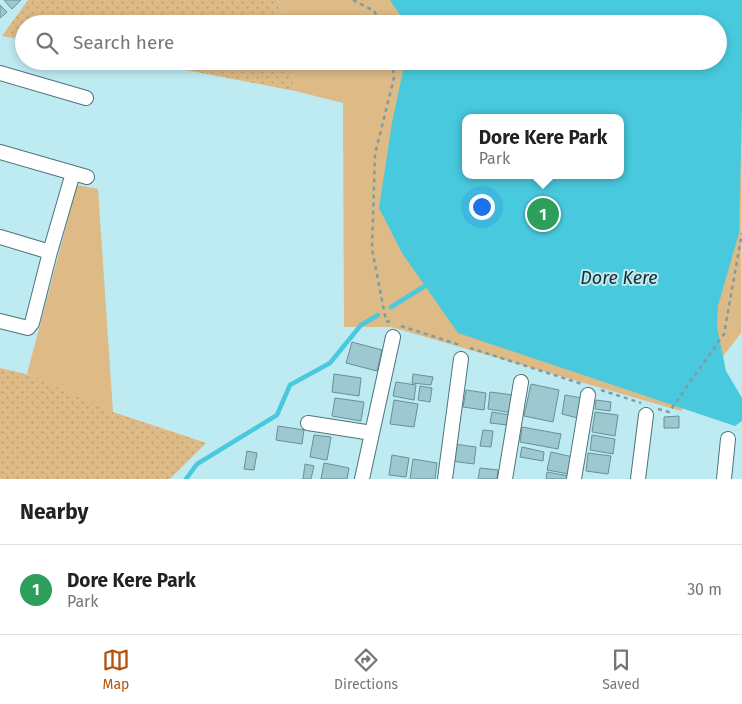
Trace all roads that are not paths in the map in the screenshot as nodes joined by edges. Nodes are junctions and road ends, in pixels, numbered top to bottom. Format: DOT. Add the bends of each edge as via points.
graph roads {
  1 [pos="0,72"];
  2 [pos="86,98"];
  3 [pos="0,152"];
  4 [pos="73,173"];
  5 [pos="87,177"];
  6 [pos="0,237"];
  7 [pos="50,252"];
  8 [pos="0,321"];
  9 [pos="394,337"];
  10 [pos="461,359"];
  11 [pos="521,382"];
  12 [pos="589,389"];
  13 [pos="646,408"];
  14 [pos="308,423"];
  15 [pos="372,433"];
  16 [pos="728,439"];
  17 [pos="362,479"];
  18 [pos="445,479"];
  19 [pos="505,479"];
  20 [pos="574,479"];
  21 [pos="638,479"];
  22 [pos="724,479"];
  1 -- 2 [label="street"];
  3 -- 4 [label="street"];
  4 -- 5 [label="street"];
  4 -- 7 [label="street"];
  6 -- 7 [label="street"];
  7 -- 8 [label="street" via="32,323 28,328"];
  9 -- 15 [label="street"];
  10 -- 18 [label="street"];
  11 -- 19 [label="street"];
  12 -- 20 [label="street"];
  13 -- 21 [label="street"];
  14 -- 15 [label="street"];
  15 -- 17 [label="street"];
  16 -- 22 [label="street"];
}
